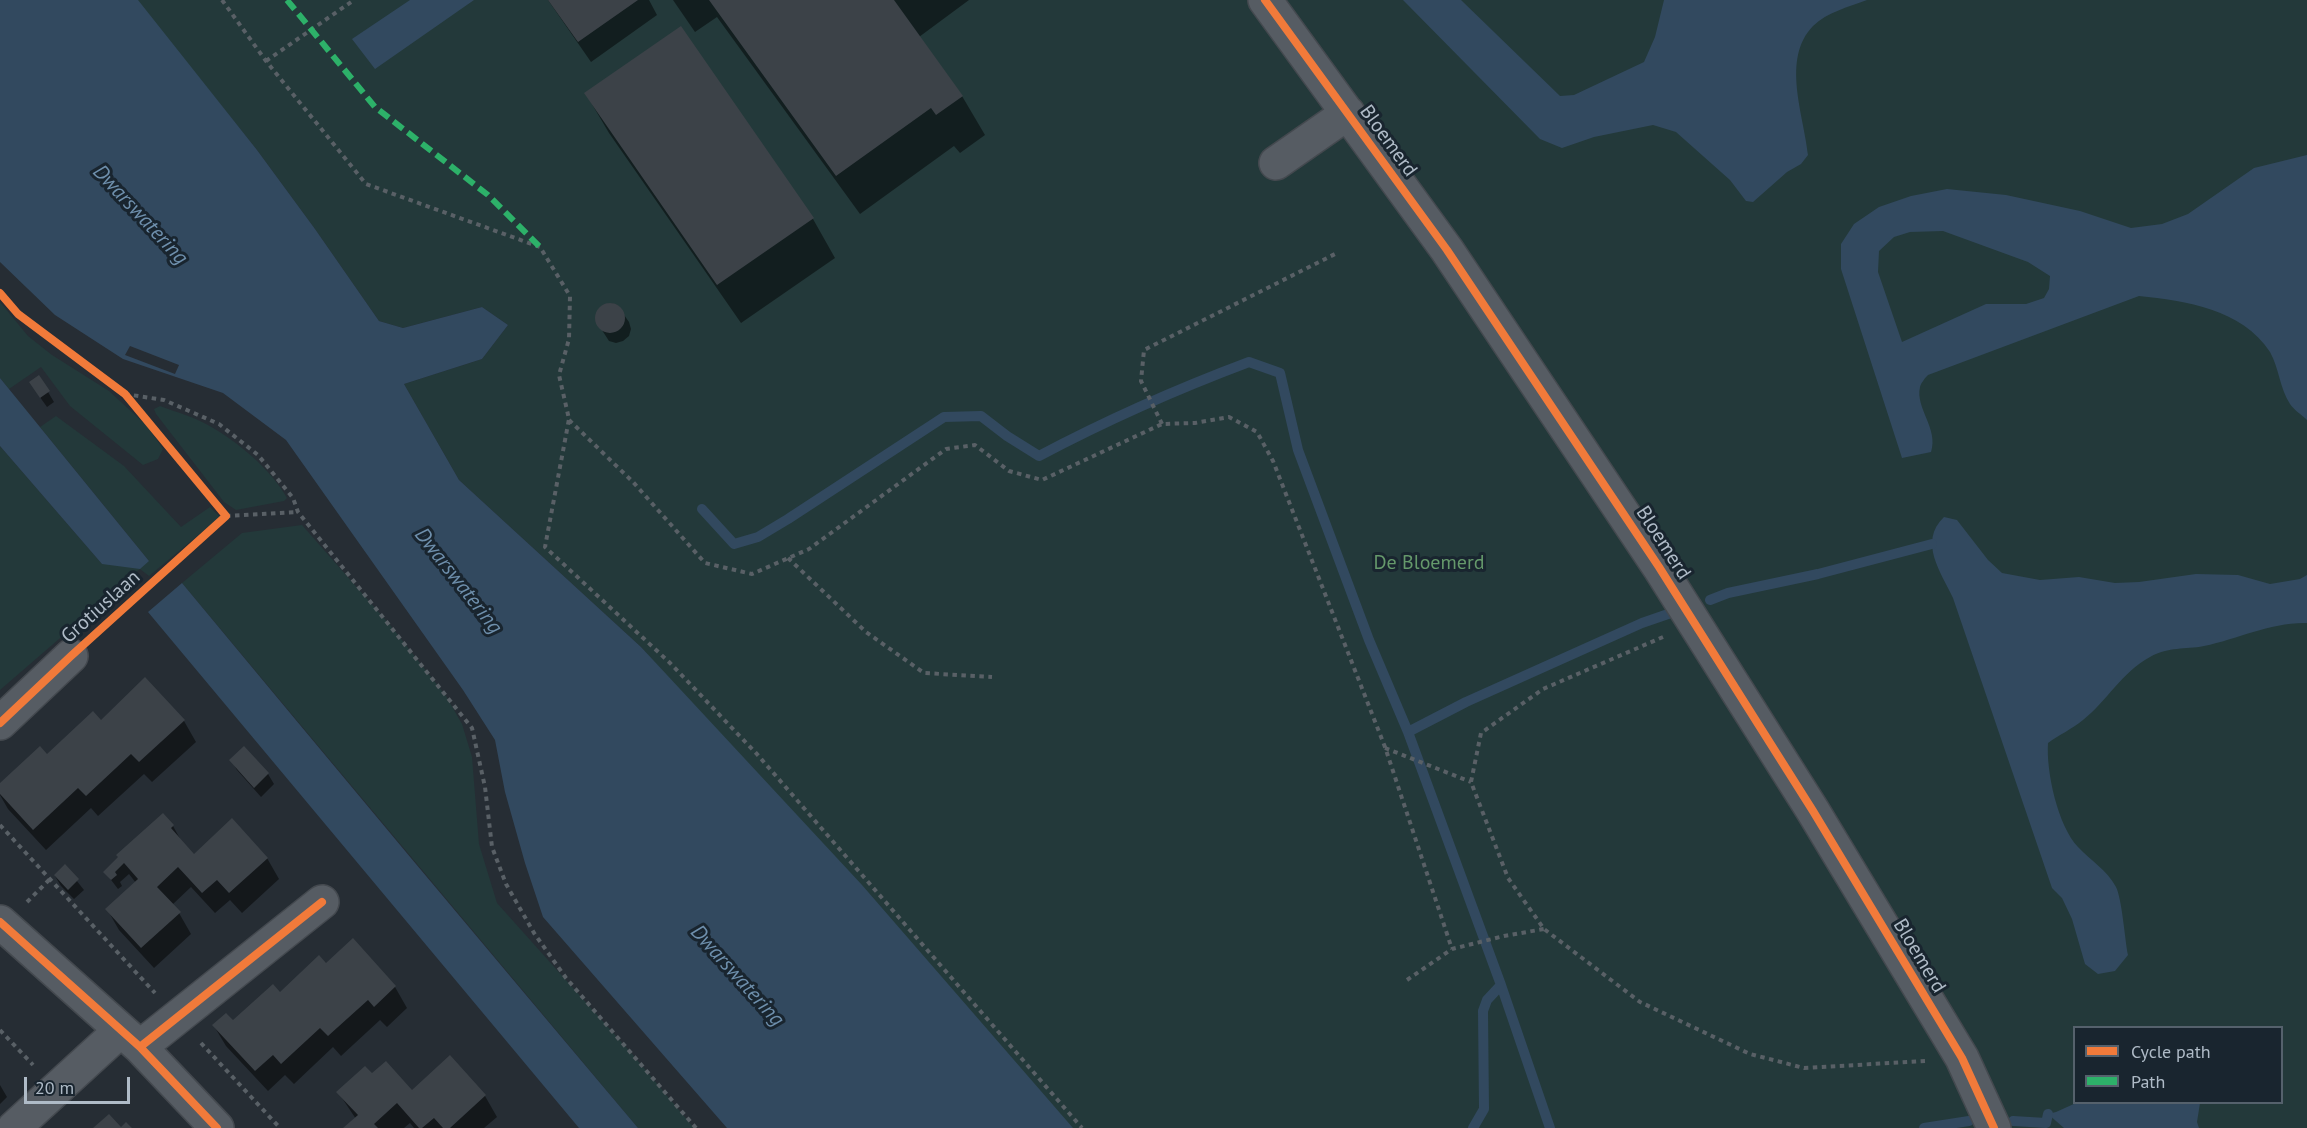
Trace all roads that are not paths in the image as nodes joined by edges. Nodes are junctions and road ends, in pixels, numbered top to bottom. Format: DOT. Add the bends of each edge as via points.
graph roads {
  1 [pos="1265,0"];
  2 [pos="1348,113"];
  3 [pos="1276,163"];
  4 [pos="71,656"];
  5 [pos="0,723"];
  6 [pos="322,902"];
  7 [pos="0,922"];
  8 [pos="130,1038"];
  9 [pos="14,1128"];
  10 [pos="217,1128"];
  11 [pos="1994,1128"];
  1 -- 2 [label="street, Bloemerd"];
  2 -- 3 [label="street, Bloemerd"];
  2 -- 11 [label="street, Bloemerd" via="1454,260 1659,567 1962,1058"];
  4 -- 5 [label="street, Grotiuslaan"];
  6 -- 8 [label="street" via="177,1017"];
  7 -- 8 [label="street"];
  8 -- 9 [label="street" via="56,1089"];
  8 -- 10 [label="street"];
}
